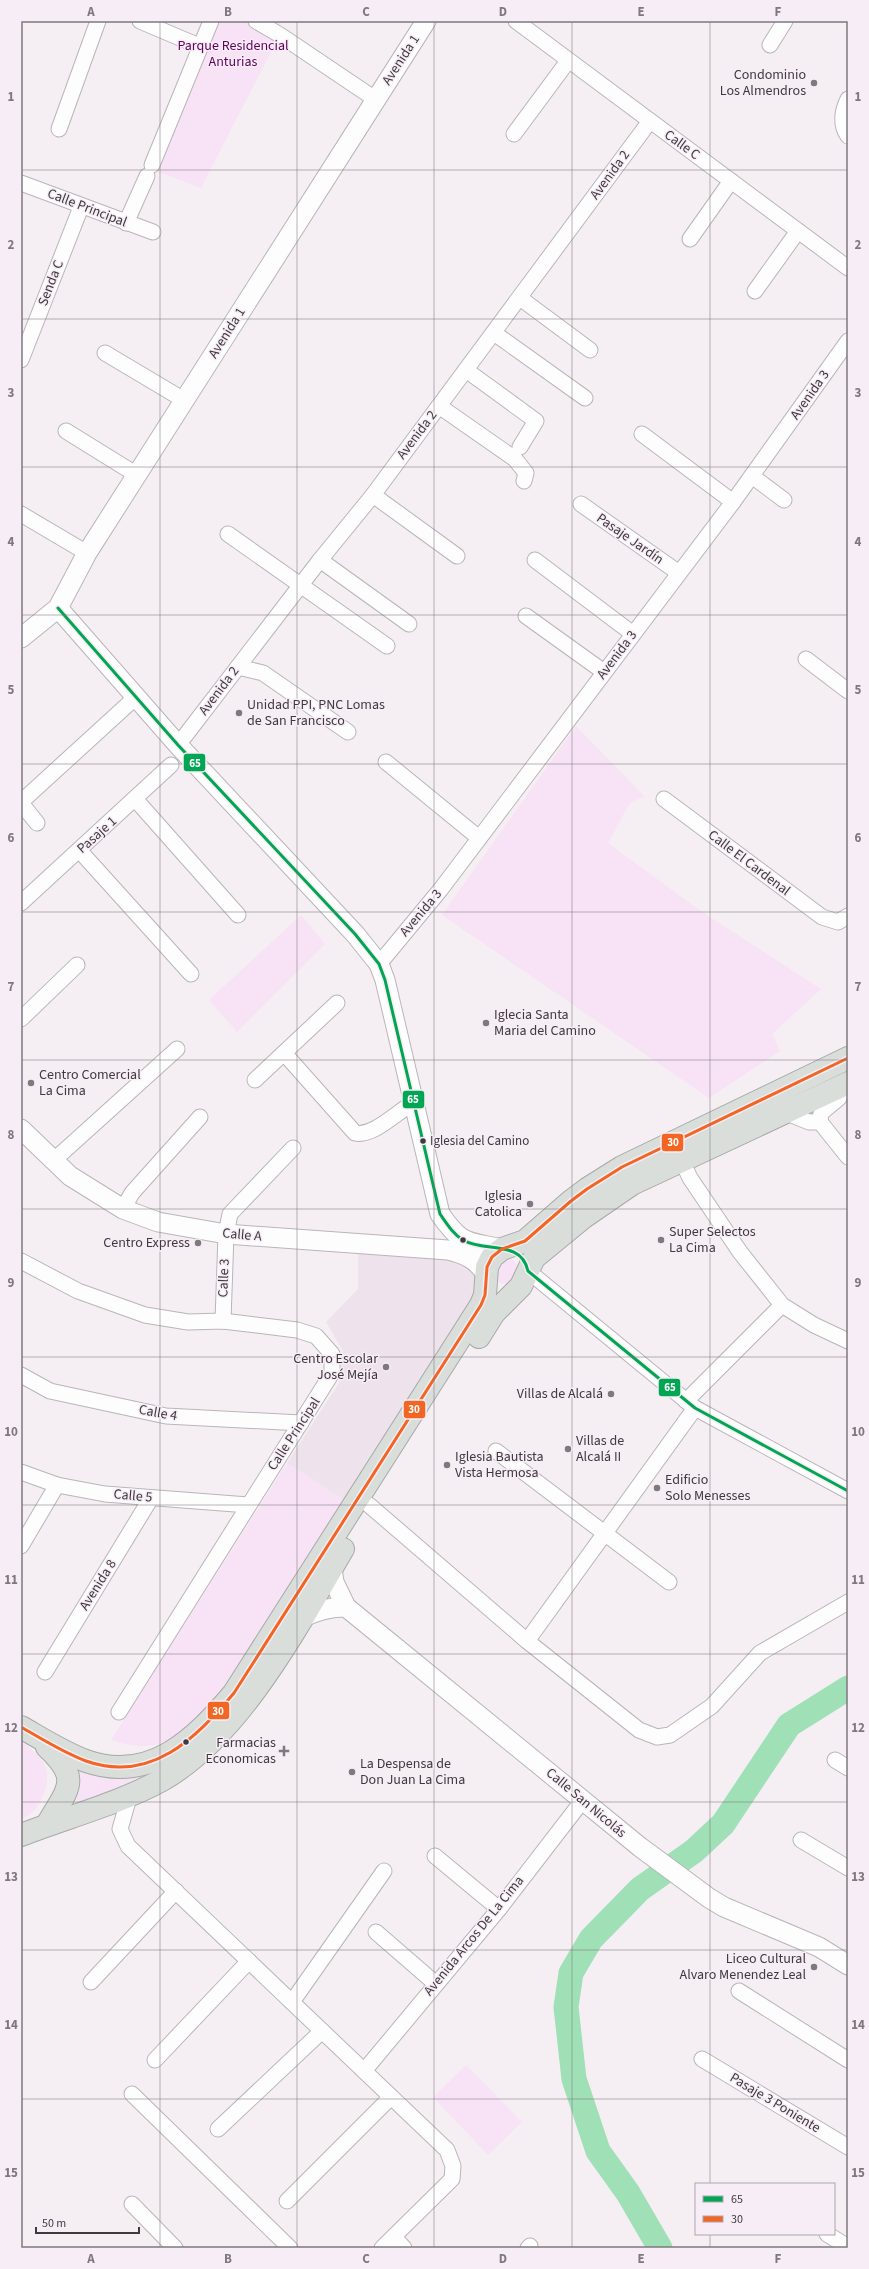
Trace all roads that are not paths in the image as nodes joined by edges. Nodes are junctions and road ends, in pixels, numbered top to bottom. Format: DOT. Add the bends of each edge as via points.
graph roads {
  1 [pos="98,21"];
  2 [pos="140,21"];
  3 [pos="211,21"];
  4 [pos="256,21"];
  5 [pos="426,21"];
  6 [pos="516,21"];
  7 [pos="785,21"];
  8 [pos="770,44"];
  9 [pos="199,46"];
  10 [pos="568,61"];
  11 [pos="375,99"];
  12 [pos="848,100"];
  13 [pos="650,121"];
  14 [pos="59,129"];
  15 [pos="514,134"];
  16 [pos="848,136"];
  17 [pos="731,181"];
  18 [pos="21,183"];
  19 [pos="81,207"];
  20 [pos="126,223"];
  21 [pos="798,231"];
  22 [pos="153,232"];
  23 [pos="690,239"];
  24 [pos="848,268"];
  25 [pos="755,291"];
  26 [pos="520,298"];
  27 [pos="494,333"];
  28 [pos="848,341"];
  29 [pos="590,350"];
  30 [pos="105,353"];
  31 [pos="21,360"];
  32 [pos="466,370"];
  33 [pos="586,398"];
  34 [pos="184,400"];
  35 [pos="439,406"];
  36 [pos="66,431"];
  37 [pos="642,434"];
  38 [pos="520,446"];
  39 [pos="137,474"];
  40 [pos="752,476"];
  41 [pos="524,481"];
  42 [pos="373,495"];
  43 [pos="784,500"];
  44 [pos="733,502"];
  45 [pos="581,504"];
  46 [pos="21,514"];
  47 [pos="228,534"];
  48 [pos="87,553"];
  49 [pos="457,556"];
  50 [pos="320,560"];
  51 [pos="535,560"];
  52 [pos="679,573"];
  53 [pos="301,585"];
  54 [pos="58,608"];
  55 [pos="526,616"];
  56 [pos="409,624"];
  57 [pos="633,634"];
  58 [pos="21,638"];
  59 [pos="387,646"];
  60 [pos="806,659"];
  61 [pos="238,667"];
  62 [pos="604,672"];
  63 [pos="848,691"];
  64 [pos="136,697"];
  65 [pos="348,732"];
  66 [pos="178,744"];
  67 [pos="386,762"];
  68 [pos="171,765"];
  69 [pos="664,799"];
  70 [pos="136,800"];
  71 [pos="21,802"];
  72 [pos="37,823"];
  73 [pos="479,838"];
  74 [pos="78,850"];
  75 [pos="21,903"];
  76 [pos="238,915"];
  77 [pos="843,919"];
  78 [pos="379,964"];
  79 [pos="77,965"];
  80 [pos="191,974"];
  81 [pos="337,1003"];
  82 [pos="21,1019"];
  83 [pos="177,1049"];
  84 [pos="284,1053"];
  85 [pos="848,1058"];
  86 [pos="255,1080"];
  87 [pos="846,1085"];
  88 [pos="413,1103"];
  89 [pos="787,1113"];
  90 [pos="200,1117"];
  91 [pos="820,1122"];
  92 [pos="21,1129"];
  93 [pos="293,1148"];
  94 [pos="848,1157"];
  95 [pos="53,1161"];
  96 [pos="682,1161"];
  97 [pos="123,1209"];
  98 [pos="440,1214"];
  99 [pos="226,1234"];
  100 [pos="424,1248"];
  101 [pos="502,1249"];
  102 [pos="21,1261"];
  103 [pos="528,1271"];
  104 [pos="486,1278"];
  105 [pos="513,1294"];
  106 [pos="782,1305"];
  107 [pos="223,1321"];
  108 [pos="848,1341"];
  109 [pos="21,1375"];
  110 [pos="690,1404"];
  111 [pos="301,1423"];
  112 [pos="496,1451"];
  113 [pos="21,1472"];
  114 [pos="57,1485"];
  115 [pos="848,1491"];
  116 [pos="151,1498"];
  117 [pos="248,1505"];
  118 [pos="369,1505"];
  119 [pos="603,1533"];
  120 [pos="21,1546"];
  121 [pos="332,1568"];
  122 [pos="669,1582"];
  123 [pos="848,1602"];
  124 [pos="346,1607"];
  125 [pos="302,1618"];
  126 [pos="527,1642"];
  127 [pos="45,1672"];
  128 [pos="119,1712"];
  129 [pos="27,1730"];
  130 [pos="130,1794"];
  131 [pos="583,1800"];
  132 [pos="47,1825"];
  133 [pos="21,1835"];
  134 [pos="801,1840"];
  135 [pos="435,1856"];
  136 [pos="848,1868"];
  137 [pos="384,1871"];
  138 [pos="176,1891"];
  139 [pos="498,1909"];
  140 [pos="376,1932"];
  141 [pos="249,1961"];
  142 [pos="848,1965"];
  143 [pos="91,1982"];
  144 [pos="436,1984"];
  145 [pos="739,1991"];
  146 [pos="292,2002"];
  147 [pos="322,2030"];
  148 [pos="702,2059"];
  149 [pos="155,2060"];
  150 [pos="848,2060"];
  151 [pos="364,2071"];
  152 [pos="132,2094"];
  153 [pos="390,2096"];
  154 [pos="218,2129"];
  155 [pos="848,2147"];
  156 [pos="287,2201"];
  157 [pos="132,2204"];
  158 [pos="829,2235"];
  159 [pos="399,2243"];
  160 [pos="848,2247"];
  161 [pos="175,2248"];
  162 [pos="290,2248"];
  163 [pos="382,2248"];
  1 -- 14 [label="street"];
  2 -- 9 [label="street"];
  3 -- 9 [label="street"];
  4 -- 11 [label="street" via="280,34"];
  5 -- 11 [label="street, Avenida 1"];
  6 -- 10 [label="street, Calle C"];
  7 -- 8 [label="street"];
  9 -- 20 [label="street"];
  10 -- 13 [label="street, Calle C"];
  10 -- 15 [label="street"];
  11 -- 34 [label="street, Avenida 1"];
  12 -- 16 [label="street" via="843,120"];
  13 -- 17 [label="street, Calle C"];
  13 -- 26 [label="street, Avenida 2"];
  17 -- 21 [label="street, Calle C"];
  17 -- 23 [label="street"];
  18 -- 19 [label="street, Calle Principal"];
  19 -- 20 [label="street, Calle Principal"];
  19 -- 31 [label="street, Senda C"];
  20 -- 22 [label="street, Calle Principal"];
  21 -- 24 [label="street, Calle C"];
  21 -- 25 [label="street"];
  26 -- 27 [label="street, Avenida 2"];
  26 -- 29 [label="street"];
  27 -- 32 [label="street, Avenida 2"];
  27 -- 33 [label="street"];
  28 -- 40 [label="street, Avenida 3"];
  30 -- 34 [label="street"];
  32 -- 35 [label="street, Avenida 2"];
  32 -- 38 [label="street" via="536,421"];
  34 -- 39 [label="street, Avenida 1"];
  35 -- 41 [label="street" via="515,459 526,474"];
  35 -- 42 [label="street, Avenida 2"];
  36 -- 39 [label="street"];
  37 -- 44 [label="street"];
  39 -- 48 [label="street, Avenida 1"];
  40 -- 43 [label="street"];
  40 -- 44 [label="street, Avenida 3"];
  42 -- 49 [label="street"];
  42 -- 50 [label="street, Avenida 2"];
  44 -- 52 [label="street, Avenida 3"];
  45 -- 52 [label="street, Pasaje Jardín"];
  46 -- 48 [label="street"];
  47 -- 53 [label="street"];
  48 -- 54 [label="street, Avenida 1"];
  50 -- 53 [label="street, Avenida 2"];
  50 -- 56 [label="street"];
  51 -- 57 [label="street"];
  52 -- 57 [label="street, Avenida 3"];
  53 -- 59 [label="street"];
  53 -- 61 [label="street, Avenida 2"];
  54 -- 58 [label="street, Avenida 1"];
  54 -- 64 [label="street"];
  55 -- 62 [label="street"];
  57 -- 62 [label="street, Avenida 3"];
  60 -- 63 [label="street"];
  61 -- 65 [label="street" via="264,673"];
  61 -- 66 [label="street, Avenida 2"];
  62 -- 73 [label="street, Avenida 3"];
  64 -- 66 [label="street"];
  64 -- 71 [label="street"];
  66 -- 78 [label="street" via="321,896"];
  67 -- 73 [label="street"];
  68 -- 70 [label="street, Pasaje 1"];
  69 -- 77 [label="street, Calle El Cardenal" via="822,917"];
  70 -- 74 [label="street, Pasaje 1"];
  70 -- 76 [label="street"];
  71 -- 72 [label="street"];
  73 -- 78 [label="street, Avenida 3"];
  74 -- 75 [label="street, Pasaje 1"];
  74 -- 80 [label="street"];
  78 -- 88 [label="street" via="385,980"];
  79 -- 82 [label="street"];
  81 -- 84 [label="street"];
  83 -- 95 [label="street"];
  84 -- 86 [label="street"];
  84 -- 88 [label="street" via="355,1132 372,1132"];
  85 -- 101 [label="highway" via="622,1167 571,1200 525,1241"];
  87 -- 89 [label="highway"];
  87 -- 91 [label="street" via="839,1098 821,1113"];
  88 -- 98 [label="street"];
  89 -- 91 [label="street" via="809,1122"];
  89 -- 96 [label="highway"];
  90 -- 97 [label="street" via="132,1193"];
  91 -- 94 [label="street"];
  92 -- 95 [label="street, Calle A"];
  93 -- 99 [label="street, Calle 3" via="230,1214"];
  95 -- 97 [label="street, Calle A" via="70,1176"];
  96 -- 103 [label="highway" via="632,1184 610,1198 534,1258"];
  96 -- 106 [label="street" via="690,1178 740,1252"];
  97 -- 99 [label="street, Calle A" via="158,1222"];
  98 -- 100 [label="street" via="436,1237"];
  98 -- 101 [label="street" via="453,1232 464,1241"];
  99 -- 100 [label="street, Calle A"];
  99 -- 107 [label="street, Calle 3"];
  100 -- 104 [label="street, Calle A" via="464,1254 478,1262"];
  101 -- 103 [label="highway" via="518,1253 526,1263"];
  101 -- 104 [label="highway" via="492,1256"];
  102 -- 107 [label="street, Calle Principal" via="78,1291 145,1315 188,1322"];
  103 -- 105 [label="highway" via="521,1286"];
  103 -- 110 [label="street"];
  104 -- 105 [label="highway" via="494,1291"];
  104 -- 129 [label="highway" via="481,1305 234,1693 199,1730 162,1758 121,1767 88,1761"];
  105 -- 118 [label="highway" via="494,1313"];
  106 -- 108 [label="street" via="814,1325"];
  106 -- 110 [label="street"];
  107 -- 111 [label="street, Calle Principal" via="306,1332 316,1336 328,1348 333,1361 332,1374"];
  109 -- 111 [label="street, Calle 4" via="50,1391 166,1416"];
  110 -- 115 [label="street"];
  110 -- 119 [label="street"];
  111 -- 117 [label="street, Calle Principal"];
  112 -- 119 [label="street"];
  113 -- 114 [label="street, Calle 5"];
  114 -- 116 [label="street, Calle 5" via="105,1494"];
  114 -- 120 [label="street"];
  116 -- 117 [label="street, Calle 5"];
  116 -- 127 [label="street, Avenida 8"];
  117 -- 128 [label="street, Calle Principal"];
  118 -- 121 [label="highway"];
  118 -- 126 [label="street"];
  119 -- 122 [label="street"];
  119 -- 126 [label="street"];
  121 -- 124 [label="street, Calle San Nicolás" via="334,1582"];
  121 -- 125 [label="highway"];
  123 -- 126 [label="street" via="760,1653 712,1706 670,1735 657,1737 639,1730"];
  124 -- 125 [label="street" via="316,1611"];
  124 -- 131 [label="street, Calle San Nicolás"];
  125 -- 130 [label="highway" via="234,1718 205,1749 162,1779"];
  129 -- 132 [label="highway" via="65,1766 69,1773 65,1794"];
  130 -- 132 [label="highway"];
  130 -- 138 [label="street" via="120,1828 123,1837 128,1846"];
  131 -- 139 [label="street, Avenida Arcos De La Cima"];
  131 -- 142 [label="street, Calle San Nicolás" via="640,1847 724,1907 790,1933"];
  132 -- 133 [label="highway"];
  134 -- 136 [label="street"];
  135 -- 139 [label="street"];
  137 -- 146 [label="street"];
  138 -- 141 [label="street"];
  138 -- 143 [label="street"];
  139 -- 144 [label="street, Avenida Arcos De La Cima"];
  140 -- 144 [label="street"];
  141 -- 146 [label="street"];
  141 -- 149 [label="street"];
  144 -- 151 [label="street, Avenida Arcos De La Cima"];
  145 -- 150 [label="street"];
  146 -- 147 [label="street"];
  147 -- 151 [label="street"];
  147 -- 154 [label="street"];
  148 -- 155 [label="street, Pasaje 3 Poniente"];
  151 -- 153 [label="street"];
  152 -- 162 [label="street"];
  153 -- 156 [label="street"];
  153 -- 159 [label="street" via="447,2150 453,2166 452,2179"];
  157 -- 161 [label="street"];
  158 -- 160 [label="street"];
  159 -- 163 [label="street"];
}
